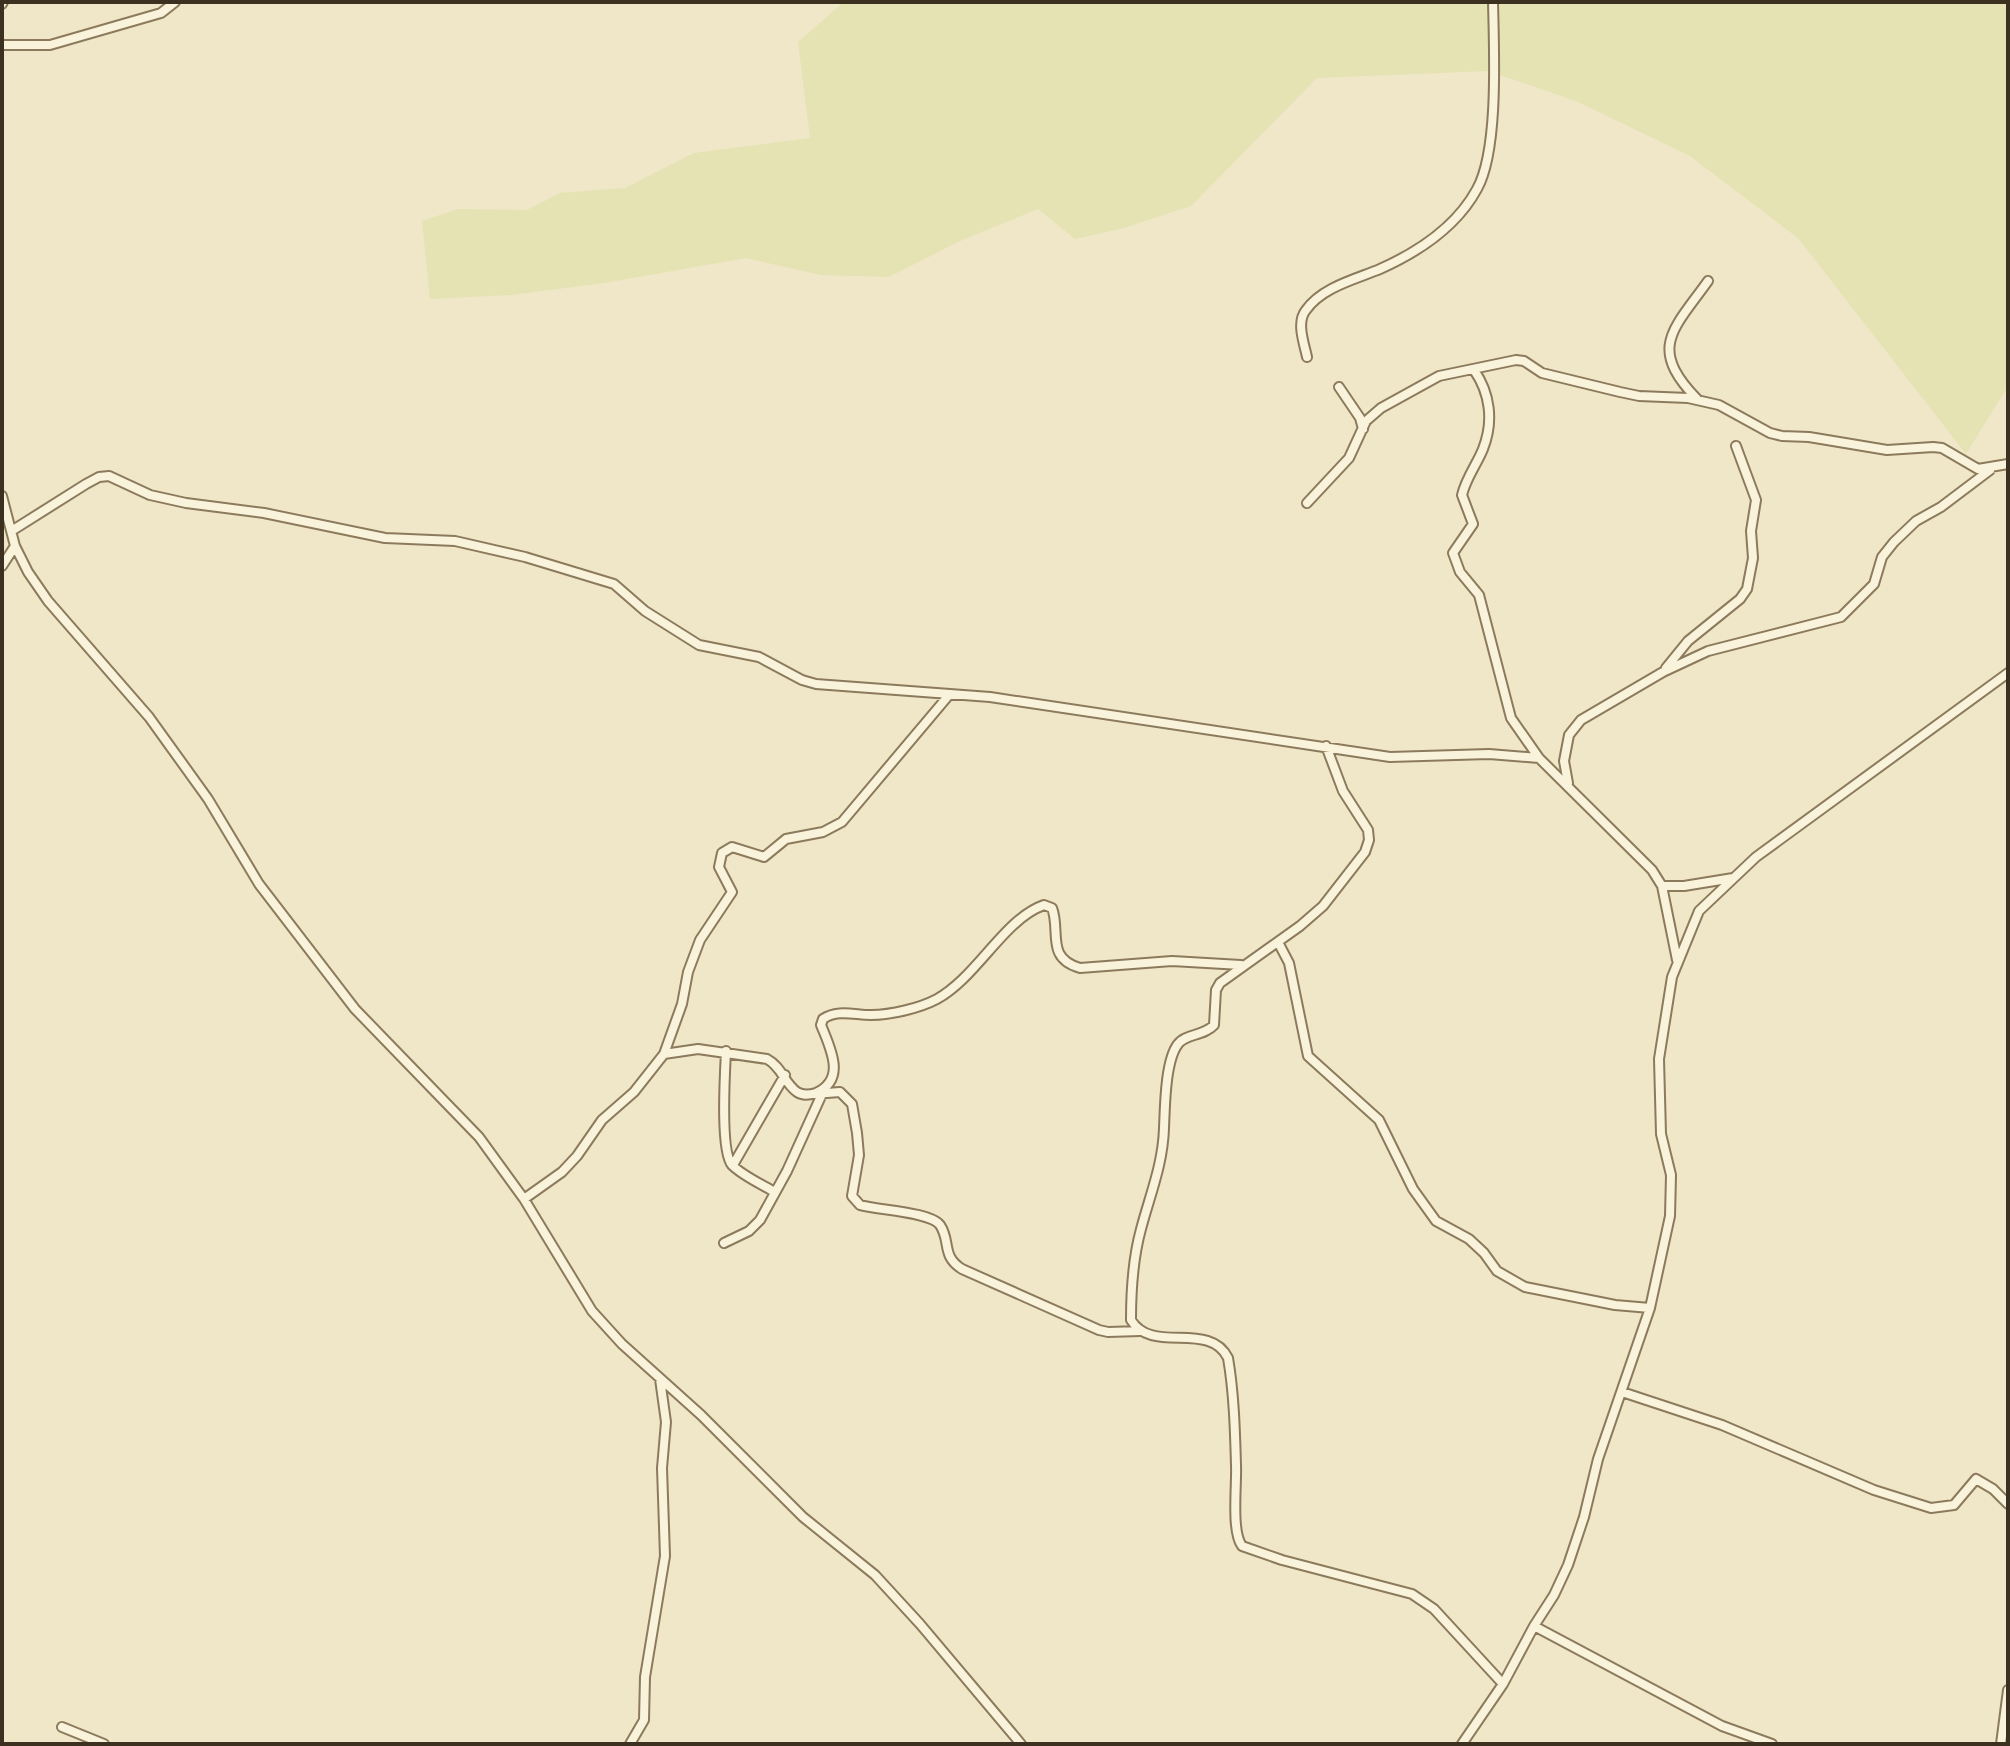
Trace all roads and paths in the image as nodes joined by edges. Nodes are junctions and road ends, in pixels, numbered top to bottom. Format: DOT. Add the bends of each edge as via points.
graph roads {
  1 [pos="175,2"];
  2 [pos="1493,2"];
  3 [pos="2,45"];
  4 [pos="1708,281"];
  5 [pos="1307,357"];
  6 [pos="1474,370"];
  7 [pos="1339,387"];
  8 [pos="1698,400"];
  9 [pos="1363,430"];
  10 [pos="1736,446"];
  11 [pos="2008,464"];
  12 [pos="1992,469"];
  13 [pos="2,496"];
  14 [pos="1307,503"];
  15 [pos="13,530"];
  16 [pos="15,546"];
  17 [pos="2,566"];
  18 [pos="1663,672"];
  19 [pos="2008,673"];
  20 [pos="949,695"];
  21 [pos="1326,746"];
  22 [pos="1539,758"];
  23 [pos="1570,788"];
  24 [pos="1733,877"];
  25 [pos="1662,886"];
  26 [pos="1278,942"];
  27 [pos="1677,960"];
  28 [pos="1242,965"];
  29 [pos="726,1051"];
  30 [pos="664,1054"];
  31 [pos="785,1075"];
  32 [pos="818,1094"];
  33 [pos="733,1165"];
  34 [pos="775,1192"];
  35 [pos="524,1199"];
  36 [pos="724,1243"];
  37 [pos="1650,1308"];
  38 [pos="1140,1331"];
  39 [pos="659,1377"];
  40 [pos="1622,1392"];
  41 [pos="2008,1504"];
  42 [pos="1534,1626"];
  43 [pos="1503,1684"];
  44 [pos="2008,1690"];
  45 [pos="62,1727"];
  46 [pos="104,1744"];
  47 [pos="630,1744"];
  48 [pos="1021,1744"];
  49 [pos="1462,1744"];
  50 [pos="1772,1744"];
  51 [pos="2001,1744"];
  1 -- 3 [label="street" via="161,13 50,45"];
  2 -- 5 [label="street" via="1492,111 1480,185 1453,222 1420,246 1338,286 1307,308 1301,321"];
  4 -- 8 [label="street" via="1671,335 1668,348 1675,374"];
  6 -- 8 [label="street" via="1522,360 1536,371 1591,386"];
  6 -- 9 [label="street" via="1439,376 1371,415"];
  6 -- 22 [label="street" via="1486,389 1489,426 1462,495 1472,530 1453,553 1460,572 1479,595 1511,718"];
  7 -- 9 [label="street"];
  8 -- 12 [label="street" via="1725,407 1770,433 1887,450 1942,448 1972,467"];
  9 -- 14 [label="street" via="1349,458"];
  10 -- 18 [label="street" via="1756,500 1747,589 1688,641"];
  11 -- 12 [label="street"];
  12 -- 18 [label="street" via="1894,542 1882,557 1872,587 1841,617 1708,651"];
  13 -- 15 [label="street"];
  15 -- 16 [label="street"];
  15 -- 20 [label="street" via="86,484 109,476 150,495 186,503 385,538 455,541 534,559 614,584 699,645 759,657 802,680"];
  16 -- 17 [label="street"];
  16 -- 35 [label="street" via="48,601 149,717 314,957 355,1009 479,1137"];
  18 -- 23 [label="street" via="1573,726 1563,769"];
  19 -- 24 [label="street"];
  20 -- 21 [label="street"];
  20 -- 30 [label="street" via="833,828 786,839 764,857 732,847 722,853 719,867 732,892 700,940"];
  21 -- 22 [label="street" via="1398,758"];
  21 -- 26 [label="street" via="1369,840 1323,906"];
  22 -- 23 [label="street"];
  23 -- 25 [label="street"];
  24 -- 25 [label="street"];
  24 -- 27 [label="street" via="1699,911"];
  25 -- 27 [label="street"];
  26 -- 28 [label="street"];
  26 -- 37 [label="street" via="1289,963 1308,1056 1379,1120 1413,1189 1436,1221 1469,1239 1502,1276 1525,1287"];
  27 -- 37 [label="street" via="1659,1059 1670,1216"];
  28 -- 32 [label="street" via="1172,961 1072,966 1059,953 1054,913 1044,905 934,1001 888,1013 837,1013 823,1019 835,1066 832,1079"];
  28 -- 38 [label="street" via="1216,990 1214,1025 1179,1043 1173,1056 1159,1171 1140,1231 1132,1285 1131,1320"];
  29 -- 30 [label="street"];
  29 -- 31 [label="street" via="767,1059"];
  29 -- 33 [label="street" via="722,1096"];
  30 -- 35 [label="street" via="562,1172"];
  31 -- 32 [label="street" via="799,1093"];
  31 -- 33 [label="street"];
  32 -- 34 [label="street"];
  32 -- 38 [label="street" via="842,1093 852,1104 859,1155 852,1196 857,1203 932,1218 940,1225 956,1266 1045,1307 1108,1332"];
  33 -- 34 [label="street"];
  34 -- 36 [label="street" via="752,1229"];
  35 -- 39 [label="street" via="592,1311"];
  37 -- 40 [label="street"];
  38 -- 43 [label="street" via="1218,1343 1228,1358 1236,1529 1242,1546 1412,1594 1434,1609"];
  39 -- 47 [label="street" via="666,1422 665,1556 645,1677 644,1720"];
  39 -- 48 [label="street" via="819,1532 875,1575"];
  40 -- 41 [label="street" via="1722,1425 1874,1490 1931,1508 1954,1505 1976,1479"];
  40 -- 42 [label="street" via="1568,1565"];
  42 -- 43 [label="street"];
  42 -- 50 [label="street" via="1722,1726"];
  43 -- 49 [label="street"];
  44 -- 51 [label="street"];
  45 -- 46 [label="street"];
}
